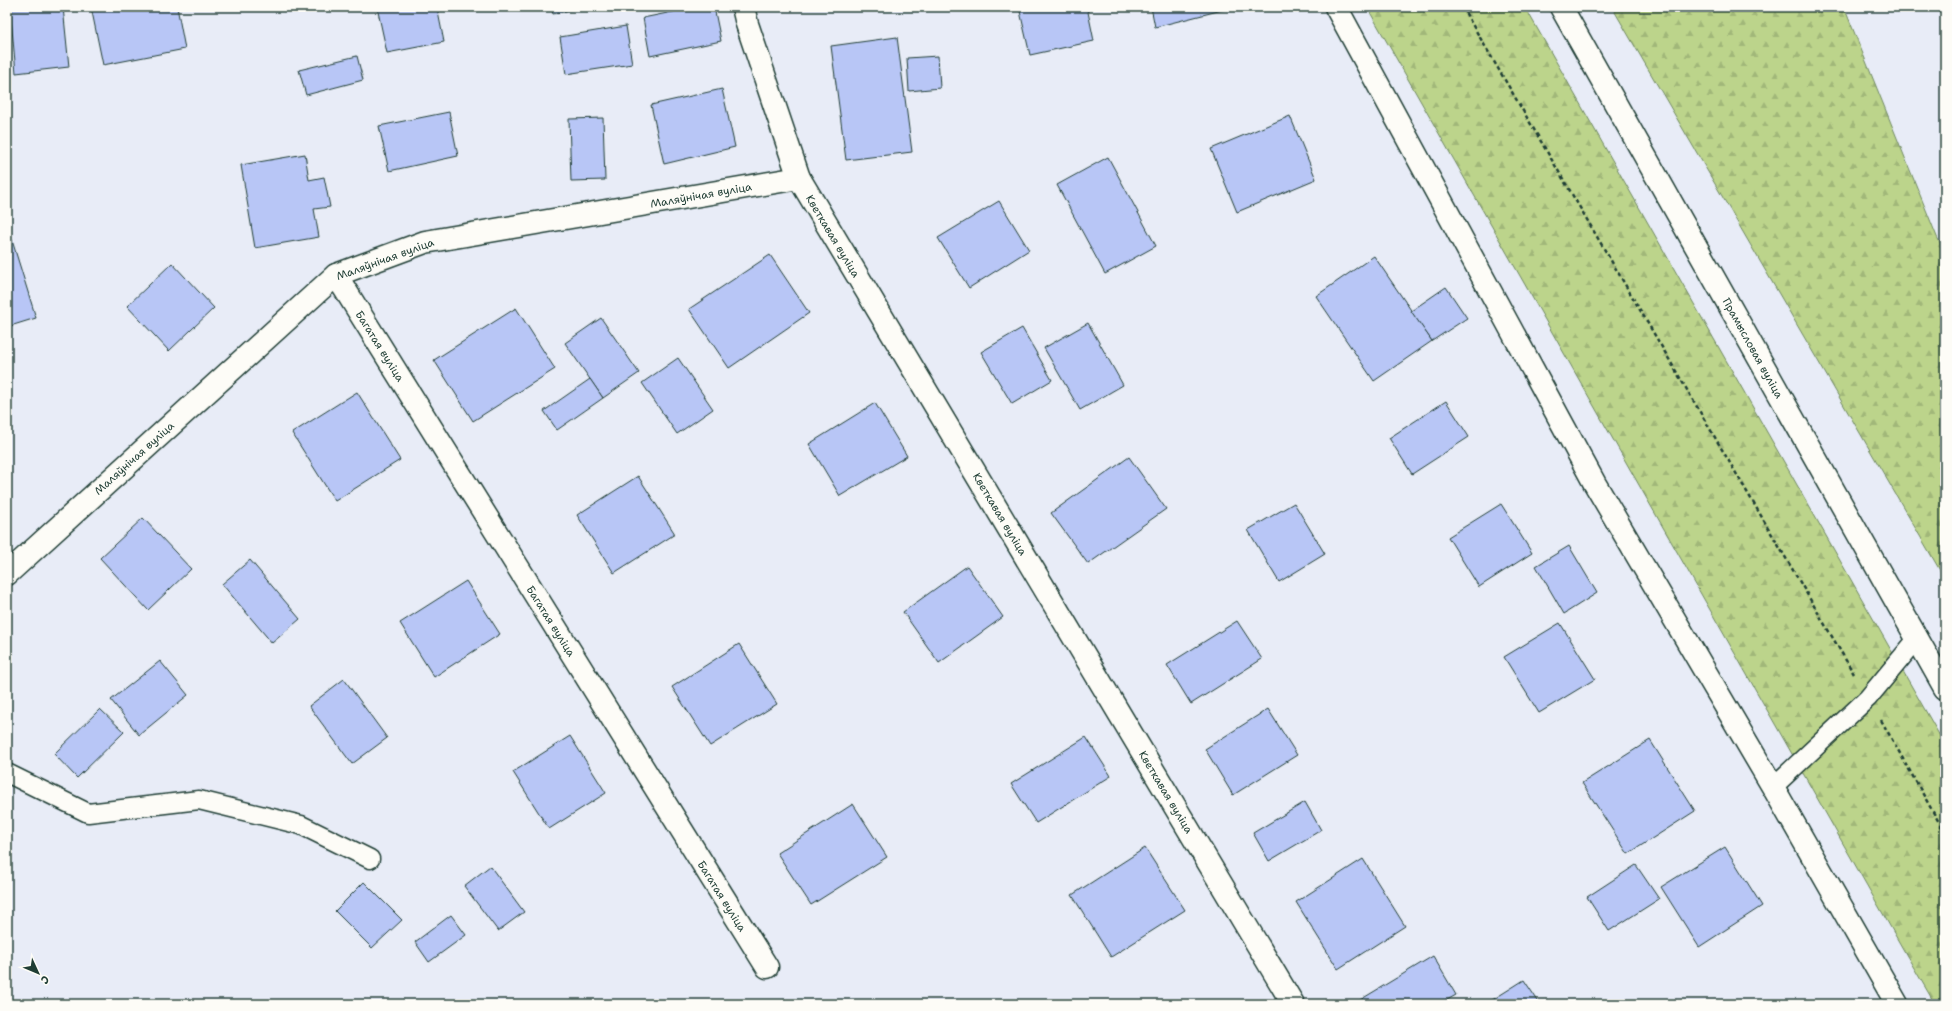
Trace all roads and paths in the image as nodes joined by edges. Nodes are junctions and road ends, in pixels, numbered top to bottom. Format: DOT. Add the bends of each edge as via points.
graph roads {
  1 [pos="743,7"];
  2 [pos="1336,7"];
  3 [pos="1462,7"];
  4 [pos="1561,7"];
  5 [pos="799,178"];
  6 [pos="336,275"];
  7 [pos="7,574"];
  8 [pos="1917,639"];
  9 [pos="1945,688"];
  10 [pos="1868,698"];
  11 [pos="7,774"];
  12 [pos="1772,786"];
  13 [pos="1945,833"];
  14 [pos="370,859"];
  15 [pos="767,967"];
  16 [pos="1293,1004"];
  17 [pos="1897,1004"];
  1 -- 5 [label="street, Кветкавая вуліца"];
  2 -- 12 [label="street" via="1595,484"];
  3 -- 10 [label="path"];
  4 -- 8 [label="street, Прамысловая вуліца"];
  5 -- 6 [label="street, Маляўнічая вуліца" via="425,242"];
  5 -- 16 [label="street, Кветкавая вуліца"];
  6 -- 7 [label="street, Маляўнічая вуліца"];
  6 -- 15 [label="street, Багатая вуліца"];
  8 -- 9 [label="street, Прамысловая вуліца"];
  8 -- 10 [label="lane"];
  10 -- 12 [label="lane"];
  10 -- 13 [label="path"];
  11 -- 14 [label="lane" via="88,813 199,800 301,825"];
  12 -- 17 [label="street"];
}
